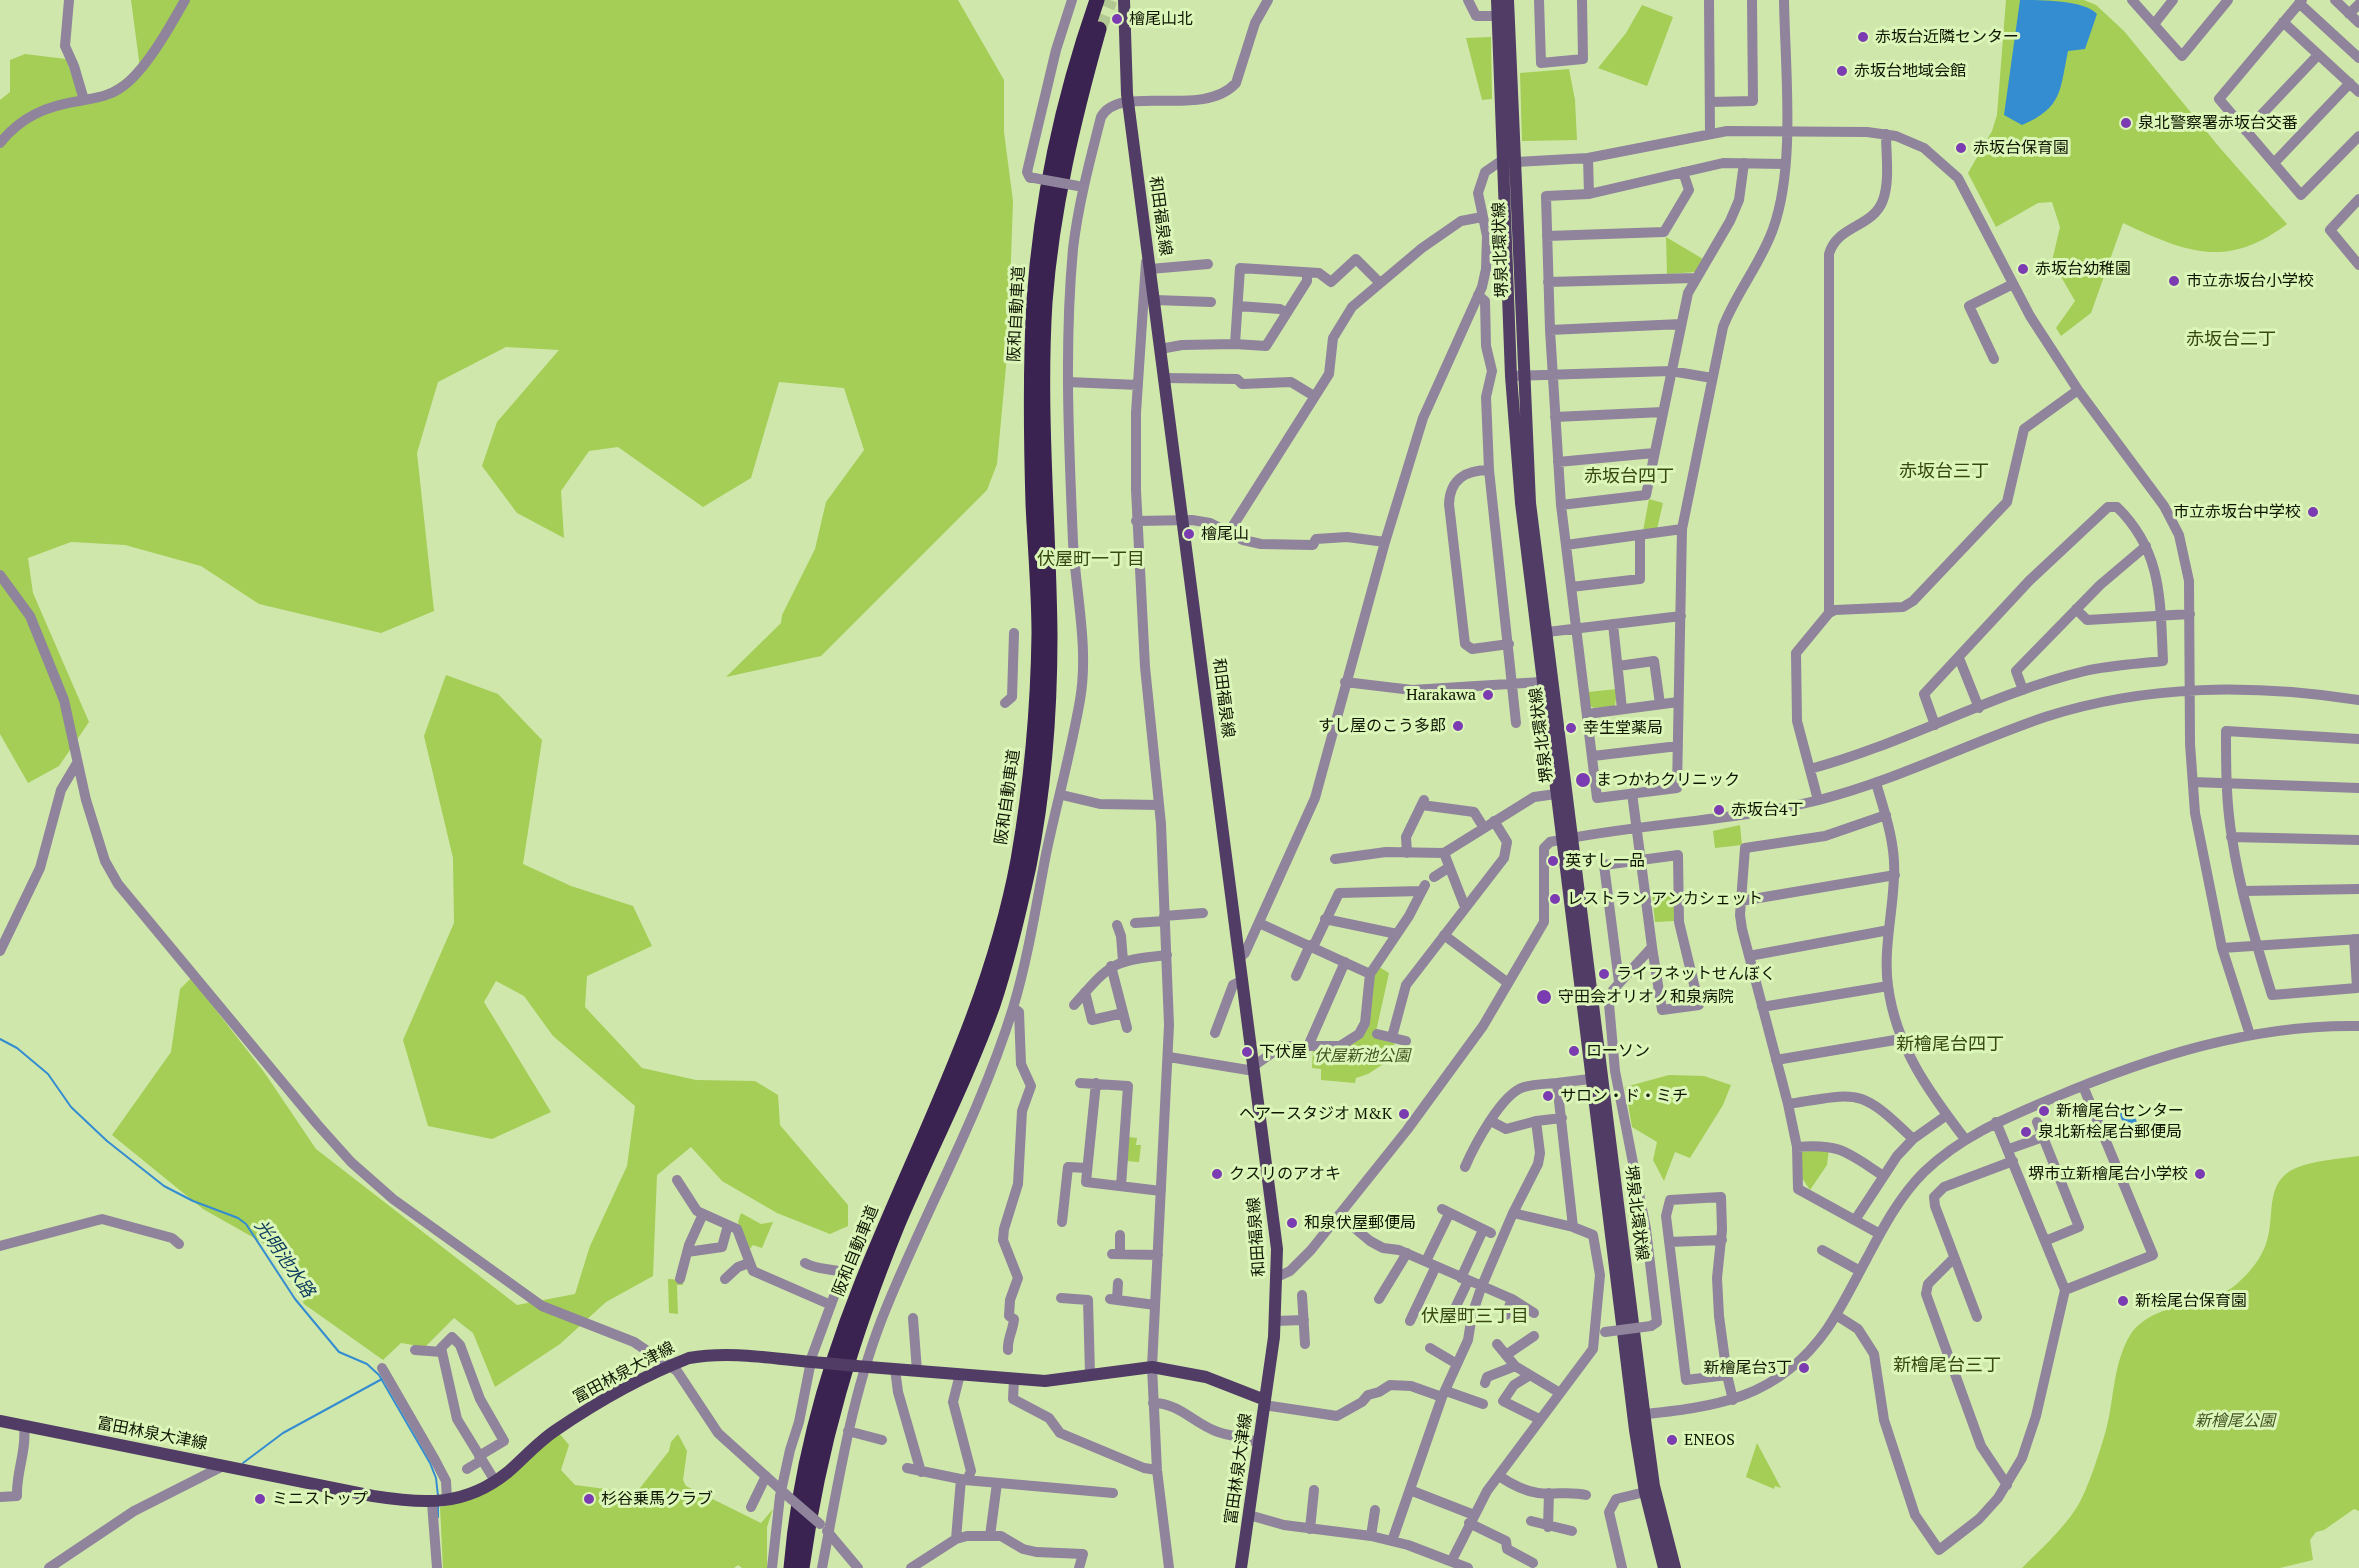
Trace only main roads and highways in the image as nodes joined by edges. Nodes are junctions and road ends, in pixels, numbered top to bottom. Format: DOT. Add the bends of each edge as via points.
graph roads {
  1 [pos="1097,0"];
  2 [pos="1124,0"];
  3 [pos="1497,0"];
  4 [pos="1508,0"];
  5 [pos="1099,29"];
  6 [pos="1509,162"];
  7 [pos="1541,633"];
  8 [pos="1567,838"];
  9 [pos="1265,1402"];
  10 [pos="1639,1415"];
  11 [pos="0,1421"];
  12 [pos="790,1568"];
  13 [pos="802,1568"];
  14 [pos="1241,1568"];
  15 [pos="1664,1568"];
  16 [pos="1675,1568"];
  1 -- 12 [label="highway, 阪和自動車道" via="1063,115 1038,254 1032,386 1039,631 1037,693 1031,778 1017,863 983,997 860,1287 837,1351 813,1437"];
  2 -- 9 [label="main road, 和田福泉線" via="1128,102 1275,1231 1275,1321"];
  3 -- 6 [label="main road, 堺泉北環状線"];
  4 -- 6 [label="main road, 堺泉北環状線"];
  5 -- 13 [label="highway, 阪和自動車道" via="1074,118 1050,252 1045,304 1049,694 1043,782 1029,864 993,1003 899,1222 845,1365 825,1438"];
  6 -- 7 [label="main road, 堺泉北環状線" via="1517,376"];
  7 -- 8 [label="main road, 堺泉北環状線"];
  7 -- 8 [label="main road, 堺泉北環状線" via="1542,681"];
  8 -- 10 [label="main road, 堺泉北環状線"];
  9 -- 11 [label="main road, 富田林泉大津線, bridge" via="1206,1377 1152,1367 1045,1380 702,1356 670,1366 588,1409 554,1431 495,1481 471,1493 439,1501 383,1497"];
  9 -- 14 [label="main road, 富田林泉大津線"];
  10 -- 15 [label="main road, 堺泉北環状線" via="1645,1492"];
  10 -- 16 [label="main road, 堺泉北環状線"];
}
